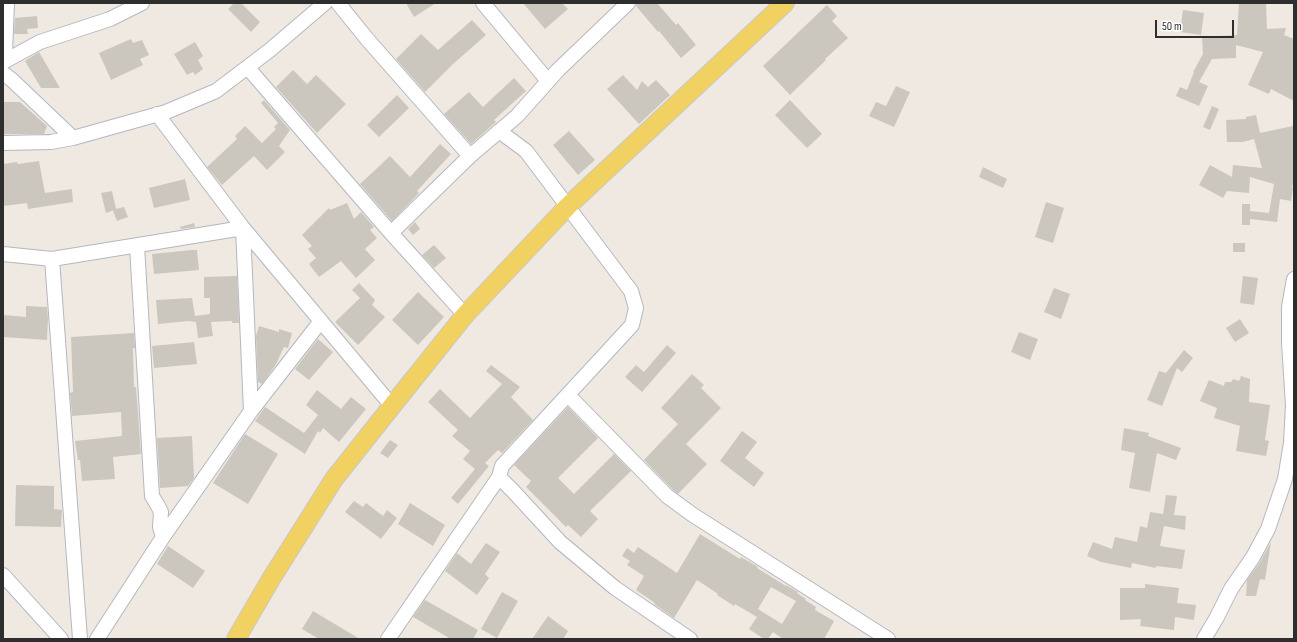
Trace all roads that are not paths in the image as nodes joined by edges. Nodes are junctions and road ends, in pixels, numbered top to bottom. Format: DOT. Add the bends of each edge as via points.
graph roads {
  1 [pos="7,3"];
  2 [pos="142,3"];
  3 [pos="326,3"];
  4 [pos="338,3"];
  5 [pos="483,3"];
  6 [pos="628,3"];
  7 [pos="785,3"];
  8 [pos="3,58"];
  9 [pos="3,62"];
  10 [pos="248,68"];
  11 [pos="3,73"];
  12 [pos="548,81"];
  13 [pos="157,114"];
  14 [pos="499,131"];
  15 [pos="73,138"];
  16 [pos="3,143"];
  17 [pos="470,156"];
  18 [pos="568,206"];
  19 [pos="243,228"];
  20 [pos="391,233"];
  21 [pos="137,246"];
  22 [pos="3,254"];
  23 [pos="52,259"];
  24 [pos="1294,278"];
  25 [pos="465,316"];
  26 [pos="322,321"];
  27 [pos="568,395"];
  28 [pos="392,406"];
  29 [pos="251,411"];
  30 [pos="499,477"];
  31 [pos="163,537"];
  32 [pos="3,575"];
  33 [pos="61,639"];
  34 [pos="80,639"];
  35 [pos="97,639"];
  36 [pos="236,639"];
  37 [pos="388,639"];
  38 [pos="690,639"];
  39 [pos="888,639"];
  40 [pos="1204,639"];
  1 -- 8 [label="street"];
  2 -- 9 [label="street" via="110,19 40,42"];
  3 -- 10 [label="street"];
  4 -- 17 [label="street"];
  5 -- 12 [label="street"];
  6 -- 12 [label="street"];
  7 -- 18 [label="main road"];
  10 -- 13 [label="street" via="216,91"];
  10 -- 20 [label="street"];
  11 -- 15 [label="street"];
  12 -- 14 [label="street" via="517,116"];
  13 -- 15 [label="street"];
  13 -- 19 [label="street"];
  14 -- 17 [label="street"];
  14 -- 18 [label="street" via="526,151"];
  15 -- 16 [label="street" via="51,142"];
  17 -- 20 [label="street"];
  18 -- 25 [label="main road"];
  18 -- 27 [label="street" via="631,291 636,308 632,325"];
  19 -- 21 [label="street"];
  19 -- 26 [label="street"];
  19 -- 29 [label="street"];
  20 -- 25 [label="street"];
  21 -- 23 [label="street"];
  21 -- 31 [label="street" via="152,496 161,512 160,527"];
  22 -- 23 [label="street"];
  23 -- 34 [label="street"];
  24 -- 40 [label="street" via="1289,307 1293,405 1291,443 1285,479 1268,529 1254,557 1231,589"];
  25 -- 28 [label="main road"];
  26 -- 28 [label="street"];
  26 -- 29 [label="street"];
  27 -- 30 [label="street" via="502,466"];
  27 -- 39 [label="street" via="667,496"];
  28 -- 36 [label="main road" via="334,479"];
  29 -- 31 [label="street"];
  30 -- 37 [label="street"];
  30 -- 38 [label="street" via="560,542 615,588"];
  31 -- 35 [label="street"];
  32 -- 33 [label="street"];
}
